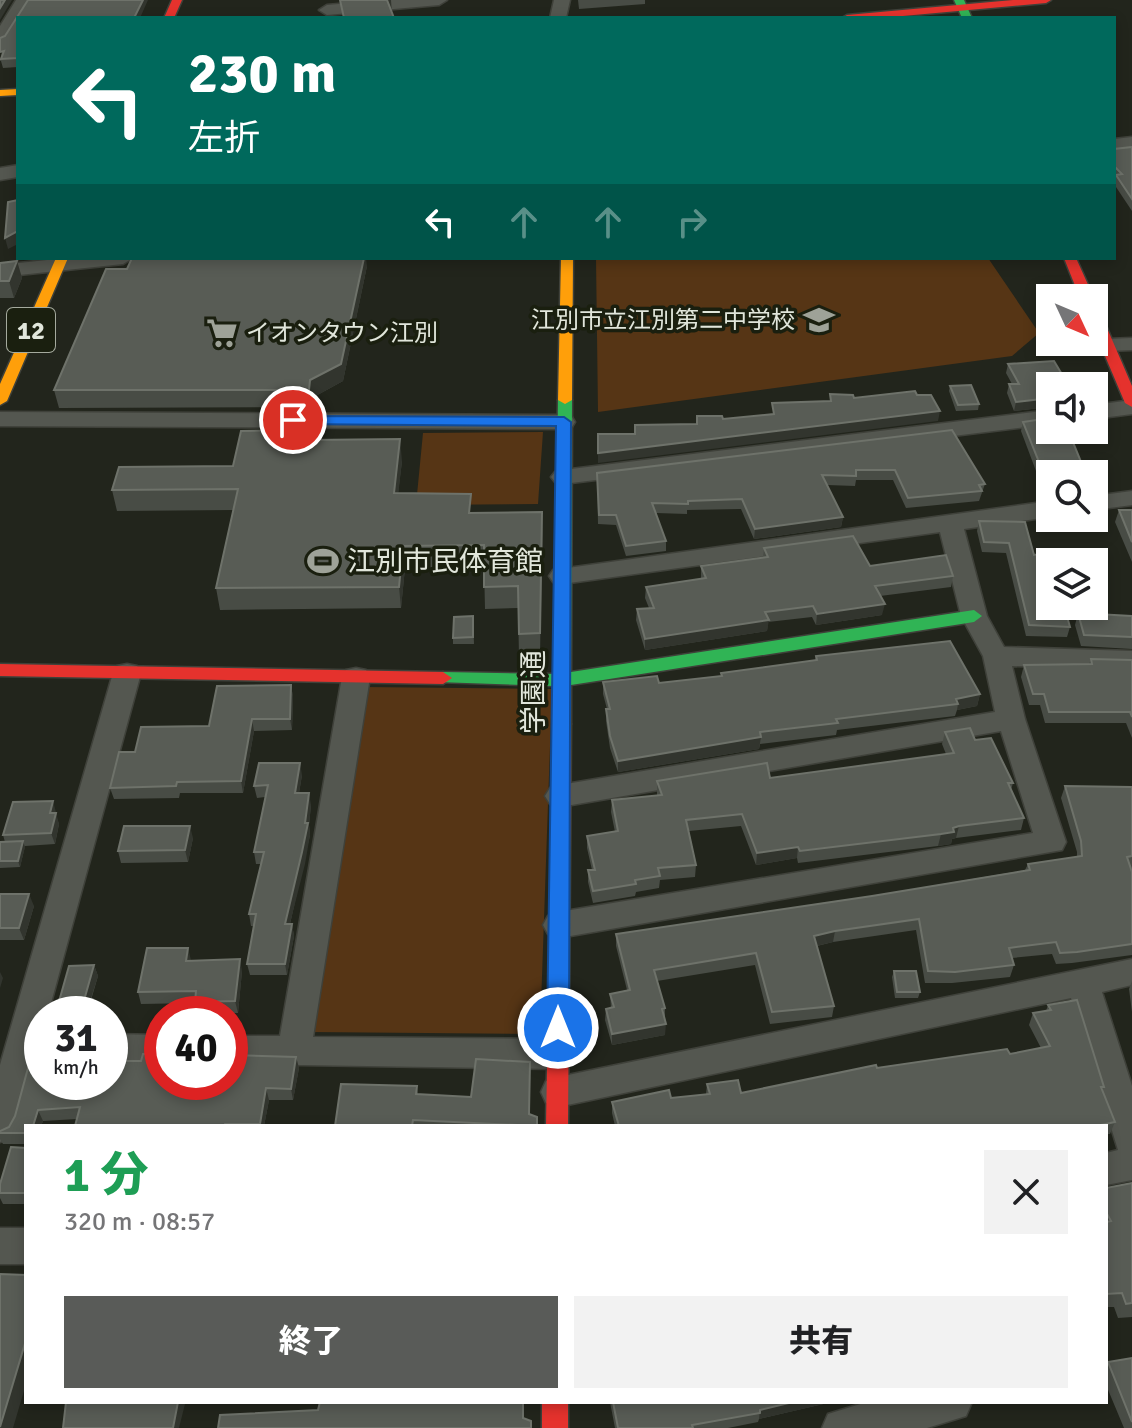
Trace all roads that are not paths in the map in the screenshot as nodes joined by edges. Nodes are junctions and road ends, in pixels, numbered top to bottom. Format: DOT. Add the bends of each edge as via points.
graph roads {
  1 [pos="24,0"];
  2 [pos="439,0"];
  3 [pos="1046,0"];
  4 [pos="327,9"];
  5 [pos="963,9"];
  6 [pos="873,16"];
  7 [pos="0,38"];
  8 [pos="81,260"];
  9 [pos="567,260"];
  10 [pos="1071,260"];
  11 [pos="60,261"];
  12 [pos="0,271"];
  13 [pos="1081,284"];
  14 [pos="1132,344"];
  15 [pos="1108,345"];
  16 [pos="1108,347"];
  17 [pos="0,401"];
  18 [pos="1132,405"];
  19 [pos="1108,409"];
  20 [pos="0,419"];
  21 [pos="1036,419"];
  22 [pos="564,422"];
  23 [pos="563,477"];
  24 [pos="1132,498"];
  25 [pos="1108,501"];
  26 [pos="1036,511"];
  27 [pos="950,523"];
  28 [pos="562,576"];
  29 [pos="974,616"];
  30 [pos="996,656"];
  31 [pos="1132,660"];
  32 [pos="0,670"];
  33 [pos="127,673"];
  34 [pos="356,677"];
  35 [pos="561,680"];
  36 [pos="1011,719"];
  37 [pos="560,796"];
  38 [pos="559,925"];
  39 [pos="1132,972"];
  40 [pos="1082,981"];
  41 [pos="22,1047"];
  42 [pos="248,1050"];
  43 [pos="294,1050"];
  44 [pos="558,1054"];
  45 [pos="558,1092"];
  46 [pos="557,1124"];
  47 [pos="0,1126"];
  48 [pos="1132,1142"];
  49 [pos="1132,1164"];
  50 [pos="1108,1169"];
  51 [pos="0,1246"];
  52 [pos="24,1246"];
  53 [pos="555,1404"];
  54 [pos="944,1404"];
  55 [pos="555,1428"];
  56 [pos="842,1428"];
  1 -- 7 [label="street"];
  2 -- 4 [label="street"];
  3 -- 5 [label="main road"];
  5 -- 6 [label="main road"];
  8 -- 11 [label="street"];
  9 -- 22 [label="main road, 学園通"];
  10 -- 13 [label="main road"];
  11 -- 12 [label="street"];
  11 -- 17 [label="main road, 12"];
  14 -- 15 [label="street"];
  16 -- 18 [label="main road"];
  18 -- 19 [label="street"];
  20 -- 22 [label="street"];
  21 -- 23 [label="street"];
  22 -- 23 [label="main road, 学園通"];
  23 -- 28 [label="main road, 学園通"];
  24 -- 25 [label="street"];
  26 -- 27 [label="street"];
  27 -- 28 [label="street"];
  27 -- 29 [label="street"];
  28 -- 35 [label="main road, 学園通"];
  29 -- 30 [label="street"];
  29 -- 35 [label="main road"];
  30 -- 31 [label="street"];
  30 -- 36 [label="street"];
  32 -- 33 [label="main road"];
  33 -- 34 [label="main road"];
  33 -- 41 [label="street"];
  34 -- 35 [label="main road"];
  34 -- 43 [label="street"];
  35 -- 37 [label="main road, 学園通"];
  36 -- 37 [label="street"];
  36 -- 38 [label="street" via="1051,842"];
  37 -- 38 [label="main road, 学園通"];
  38 -- 44 [label="main road, 学園通"];
  39 -- 40 [label="street"];
  40 -- 45 [label="street"];
  40 -- 48 [label="street"];
  41 -- 47 [label="street"];
  42 -- 43 [label="street"];
  43 -- 44 [label="street"];
  44 -- 45 [label="main road, 学園通"];
  45 -- 46 [label="main road, 学園通"];
  49 -- 50 [label="street"];
  51 -- 52 [label="street"];
  53 -- 55 [label="main road"];
  54 -- 56 [label="street"];
}
